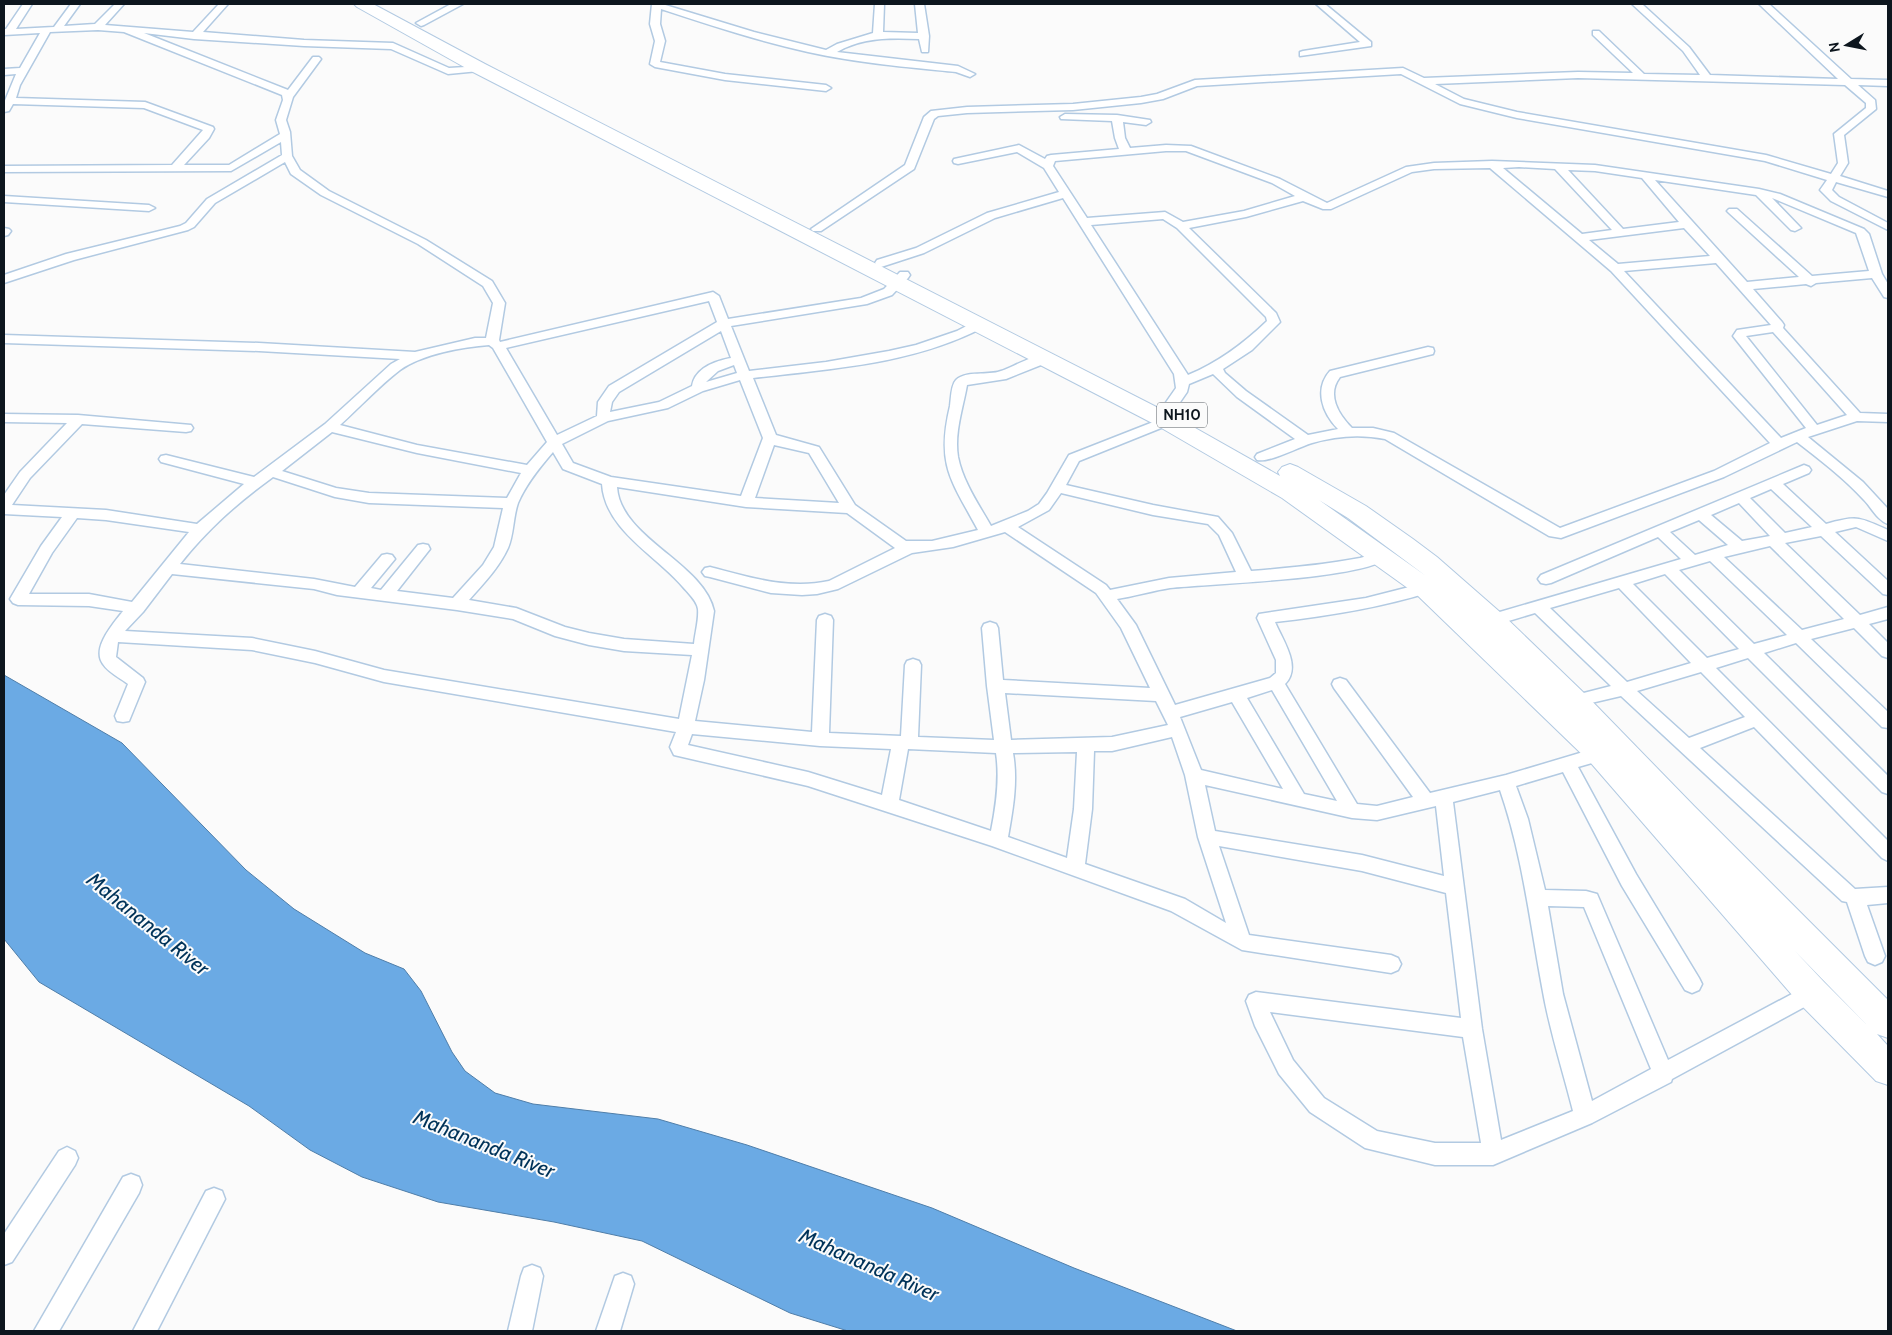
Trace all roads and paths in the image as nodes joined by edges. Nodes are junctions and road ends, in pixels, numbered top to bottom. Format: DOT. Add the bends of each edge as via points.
graph roads {
  1 [pos="27,4"];
  2 [pos="75,4"];
  3 [pos="120,4"];
  4 [pos="224,4"];
  5 [pos="362,4"];
  6 [pos="384,4"];
  7 [pos="458,4"];
  8 [pos="657,4"];
  9 [pos="879,4"];
  10 [pos="920,4"];
  11 [pos="1320,4"];
  12 [pos="1637,4"];
  13 [pos="1764,4"];
  14 [pos="421,23"];
  15 [pos="98,27"];
  16 [pos="52,29"];
  17 [pos="127,30"];
  18 [pos="7,32"];
  19 [pos="1596,33"];
  20 [pos="878,35"];
  21 [pos="194,36"];
  22 [pos="924,36"];
  23 [pos="925,50"];
  24 [pos="828,53"];
  25 [pos="1303,54"];
  26 [pos="316,59"];
  27 [pos="479,68"];
  28 [pos="22,71"];
  29 [pos="4,72"];
  30 [pos="970,74"];
  31 [pos="1642,77"];
  32 [pos="1708,79"];
  33 [pos="1425,81"];
  34 [pos="1848,82"];
  35 [pos="1888,83"];
  36 [pos="826,88"];
  37 [pos="289,95"];
  38 [pos="7,103"];
  39 [pos="1050,117"];
  40 [pos="1117,118"];
  41 [pos="1146,122"];
  42 [pos="285,136"];
  43 [pos="1126,152"];
  44 [pos="287,156"];
  45 [pos="958,161"];
  46 [pos="1492,164"];
  47 [pos="1048,166"];
  48 [pos="1558,166"];
  49 [pos="174,168"];
  50 [pos="4,170"];
  51 [pos="1644,174"];
  52 [pos="1833,177"];
  53 [pos="1759,192"];
  54 [pos="1066,194"];
  55 [pos="1888,194"];
  56 [pos="1304,197"];
  57 [pos="4,199"];
  58 [pos="149,208"];
  59 [pos="1733,211"];
  60 [pos="1084,222"];
  61 [pos="1686,224"];
  62 [pos="1181,226"];
  63 [pos="1888,227"];
  64 [pos="1795,228"];
  65 [pos="817,229"];
  66 [pos="1620,232"];
  67 [pos="1580,238"];
  68 [pos="1720,259"];
  69 [pos="881,262"];
  70 [pos="1615,268"];
  71 [pos="1876,274"];
  72 [pos="4,279"];
  73 [pos="900,279"];
  74 [pos="1812,282"];
  75 [pos="1746,286"];
  76 [pos="1888,294"];
  77 [pos="725,323"];
  78 [pos="980,324"];
  79 [pos="1776,328"];
  80 [pos="4,339"];
  81 [pos="495,343"];
  82 [pos="1428,351"];
  83 [pos="415,356"];
  84 [pos="1046,358"];
  85 [pos="739,360"];
  86 [pos="1216,368"];
  87 [pos="745,375"];
  88 [pos="1184,382"];
  89 [pos="698,388"];
  90 [pos="1167,414"];
  91 [pos="1856,417"];
  92 [pos="4,418"];
  93 [pos="604,418"];
  94 [pos="1888,418"];
  95 [pos="78,419"];
  96 [pos="330,427"];
  97 [pos="186,428"];
  98 [pos="1814,430"];
  99 [pos="1350,433"];
  100 [pos="1798,436"];
  101 [pos="770,438"];
  102 [pos="1304,439"];
  103 [pos="554,442"];
  104 [pos="1779,444"];
  105 [pos="1262,457"];
  106 [pos="166,459"];
  107 [pos="530,470"];
  108 [pos="1804,470"];
  109 [pos="271,472"];
  110 [pos="609,481"];
  111 [pos="256,482"];
  112 [pos="1774,484"];
  113 [pos="1059,488"];
  114 [pos="1741,498"];
  115 [pos="746,502"];
  116 [pos="512,503"];
  117 [pos="4,507"];
  118 [pos="850,508"];
  119 [pos="74,512"];
  120 [pos="1701,514"];
  121 [pos="1888,519"];
  122 [pos="1007,527"];
  123 [pos="200,529"];
  124 [pos="1824,530"];
  125 [pos="1660,531"];
  126 [pos="987,533"];
  127 [pos="1888,536"];
  128 [pos="1777,539"];
  129 [pos="1739,547"];
  130 [pos="909,548"];
  131 [pos="423,549"];
  132 [pos="1713,555"];
  133 [pos="1381,556"];
  134 [pos="387,559"];
  135 [pos="1693,561"];
  136 [pos="168,568"];
  137 [pos="1670,569"];
  138 [pos="710,572"];
  139 [pos="1246,577"];
  140 [pos="1546,579"];
  141 [pos="1623,583"];
  142 [pos="1425,588"];
  143 [pos="1888,590"];
  144 [pos="359,592"];
  145 [pos="385,596"];
  146 [pos="1106,596"];
  147 [pos="457,604"];
  148 [pos="137,608"];
  149 [pos="1540,608"];
  150 [pos="1888,614"];
  151 [pos="824,620"];
  152 [pos="1492,620"];
  153 [pos="1856,622"];
  154 [pos="990,628"];
  155 [pos="112,636"];
  156 [pos="1798,637"];
  157 [pos="701,650"];
  158 [pos="1752,651"];
  159 [pos="1888,652"];
  160 [pos="913,665"];
  161 [pos="1704,666"];
  162 [pos="1276,683"];
  163 [pos="1340,684"];
  164 [pos="995,686"];
  165 [pos="1624,689"];
  166 [pos="1161,695"];
  167 [pos="1237,695"];
  168 [pos="1574,701"];
  169 [pos="1171,713"];
  170 [pos="123,716"];
  171 [pos="1756,720"];
  172 [pos="1888,722"];
  173 [pos="686,728"];
  174 [pos="1178,729"];
  175 [pos="820,739"];
  176 [pos="905,743"];
  177 [pos="1086,746"];
  178 [pos="1687,746"];
  179 [pos="1004,747"];
  180 [pos="1600,754"];
  181 [pos="1568,764"];
  182 [pos="1194,775"];
  183 [pos="1506,782"];
  184 [pos="1888,786"];
  185 [pos="1436,799"];
  186 [pos="1298,800"];
  187 [pos="889,804"];
  188 [pos="1352,810"];
  189 [pos="1207,837"];
  190 [pos="998,841"];
  191 [pos="1888,853"];
  192 [pos="1075,867"];
  193 [pos="1454,887"];
  194 [pos="1888,895"];
  195 [pos="1538,898"];
  196 [pos="1855,898"];
  197 [pos="1242,942"];
  198 [pos="1875,956"];
  199 [pos="1391,964"];
  200 [pos="1692,984"];
  201 [pos="1812,992"];
  202 [pos="1888,1023"];
  203 [pos="1472,1029"];
  204 [pos="1888,1069"];
  205 [pos="1664,1075"];
  206 [pos="1585,1116"];
  207 [pos="1493,1154"];
  208 [pos="67,1158"];
  209 [pos="131,1185"];
  210 [pos="214,1199"];
  211 [pos="4,1254"];
  212 [pos="532,1276"];
  213 [pos="623,1284"];
  214 [pos="46,1331"];
  215 [pos="145,1331"];
  216 [pos="520,1331"];
  217 [pos="608,1331"];
  1 -- 18 [label="street"];
  2 -- 16 [label="street"];
  3 -- 15 [label="street"];
  4 -- 21 [label="street"];
  5 -- 27 [label="highway"];
  6 -- 14 [label="highway, NH10"];
  7 -- 14 [label="street"];
  8 -- 24 [label="street" via="730,29"];
  8 -- 36 [label="street" via="655,24 660,41 655,64 725,77"];
  9 -- 20 [label="street"];
  10 -- 22 [label="street"];
  11 -- 25 [label="street" via="1368,44"];
  12 -- 32 [label="street" via="1686,49"];
  13 -- 34 [label="street"];
  14 -- 65 [label="highway, NH10"];
  15 -- 16 [label="street"];
  15 -- 17 [label="street"];
  16 -- 18 [label="street"];
  16 -- 28 [label="street"];
  17 -- 21 [label="street"];
  17 -- 37 [label="street"];
  19 -- 31 [label="street"];
  20 -- 22 [label="street"];
  20 -- 24 [label="street" via="840,46"];
  21 -- 27 [label="street" via="393,46 448,71"];
  22 -- 23 [label="street"];
  24 -- 30 [label="street" via="958,69"];
  26 -- 37 [label="street"];
  27 -- 73 [label="highway" via="852,258"];
  28 -- 29 [label="street"];
  28 -- 38 [label="street"];
  31 -- 32 [label="street"];
  31 -- 33 [label="street" via="1545,76"];
  32 -- 34 [label="street"];
  33 -- 52 [label="street" via="1460,100 1485,108 1745,153"];
  33 -- 65 [label="street" via="1403,71 1204,83 1141,100 935,113 929,117 910,167"];
  34 -- 35 [label="street"];
  34 -- 52 [label="street" via="1870,100 1872,107 1839,134 1843,163"];
  37 -- 42 [label="street" via="281,120"];
  38 -- 49 [label="street" via="145,105 209,129"];
  39 -- 40 [label="street"];
  40 -- 41 [label="street"];
  40 -- 43 [label="street"];
  42 -- 44 [label="street"];
  42 -- 49 [label="street" via="232,168"];
  43 -- 47 [label="street" via="1051,158"];
  43 -- 56 [label="street" via="1187,148 1276,181"];
  44 -- 72 [label="street" via="215,198 184,228 70,256"];
  44 -- 81 [label="street" via="295,172 307,182 422,242 488,284 499,303"];
  45 -- 47 [label="street" via="1019,148"];
  46 -- 48 [label="street"];
  46 -- 56 [label="street" via="1434,166 1404,171 1329,206"];
  46 -- 67 [label="street"];
  47 -- 54 [label="street"];
  48 -- 51 [label="street"];
  48 -- 66 [label="street"];
  49 -- 50 [label="street"];
  51 -- 53 [label="street"];
  51 -- 61 [label="street"];
  52 -- 55 [label="street"];
  52 -- 63 [label="street" via="1826,188 1829,194"];
  53 -- 64 [label="street"];
  53 -- 71 [label="street" via="1860,231"];
  54 -- 60 [label="street"];
  54 -- 69 [label="street" via="1000,212 900,259"];
  56 -- 62 [label="street" via="1246,214"];
  57 -- 58 [label="street"];
  59 -- 74 [label="street"];
  60 -- 62 [label="street" via="1165,214"];
  60 -- 88 [label="street"];
  61 -- 66 [label="street"];
  61 -- 68 [label="street"];
  62 -- 86 [label="street" via="1274,320 1247,346"];
  65 -- 69 [label="highway, NH10"];
  66 -- 67 [label="street"];
  67 -- 70 [label="street"];
  68 -- 70 [label="street"];
  68 -- 75 [label="street"];
  69 -- 73 [label="highway, NH10"];
  70 -- 104 [label="street"];
  71 -- 74 [label="street"];
  71 -- 76 [label="street"];
  73 -- 77 [label="street" via="888,292 863,301"];
  73 -- 78 [label="highway"];
  73 -- 90 [label="highway, NH10"];
  74 -- 75 [label="street"];
  75 -- 79 [label="street" via="1778,325"];
  77 -- 81 [label="street" via="714,297 710,295"];
  77 -- 85 [label="street"];
  77 -- 93 [label="street" via="614,389 604,401"];
  78 -- 84 [label="highway"];
  78 -- 87 [label="street" via="920,348 855,362"];
  79 -- 91 [label="street"];
  79 -- 98 [label="street" via="1739,335"];
  80 -- 83 [label="street" via="259,347"];
  81 -- 83 [label="street" via="475,342"];
  81 -- 103 [label="street"];
  82 -- 99 [label="street" via="1335,374 1330,378 1330,410"];
  83 -- 96 [label="street" via="396,367"];
  84 -- 90 [label="highway"];
  84 -- 126 [label="street" via="1002,376 961,383 950,444 951,457"];
  85 -- 87 [label="street"];
  85 -- 89 [label="street" via="725,362 708,371 700,378"];
  86 -- 88 [label="street"];
  86 -- 102 [label="street" via="1237,390"];
  87 -- 89 [label="street"];
  87 -- 101 [label="street"];
  88 -- 90 [label="street"];
  89 -- 93 [label="street" via="663,405"];
  90 -- 105 [label="highway, NH10"];
  90 -- 113 [label="street" via="1074,458"];
  90 -- 133 [label="highway" via="1291,492"];
  91 -- 94 [label="street"];
  91 -- 98 [label="street"];
  92 -- 95 [label="street"];
  93 -- 103 [label="street"];
  95 -- 97 [label="street"];
  95 -- 117 [label="street" via="25,474"];
  96 -- 107 [label="street" via="418,449"];
  96 -- 109 [label="street"];
  98 -- 100 [label="street"];
  99 -- 102 [label="street"];
  99 -- 104 [label="street" via="1389,436 1554,532 1561,533 1719,474"];
  100 -- 104 [label="street"];
  100 -- 121 [label="street" via="1844,473"];
  101 -- 115 [label="street"];
  101 -- 118 [label="street" via="814,450"];
  102 -- 105 [label="street"];
  103 -- 107 [label="street"];
  103 -- 110 [label="street" via="568,466"];
  105 -- 152 [label="highway, NH10" via="1357,512 1404,545"];
  106 -- 111 [label="street"];
  107 -- 116 [label="street"];
  108 -- 112 [label="street"];
  109 -- 111 [label="street"];
  109 -- 116 [label="street" via="335,492 369,498"];
  110 -- 115 [label="street"];
  110 -- 157 [label="street" via="611,499 619,514 680,573 703,601 706,611"];
  111 -- 123 [label="street"];
  112 -- 114 [label="street"];
  112 -- 124 [label="street"];
  113 -- 122 [label="street" via="1043,508"];
  113 -- 139 [label="street" via="1213,520 1225,533"];
  114 -- 120 [label="street"];
  114 -- 128 [label="street"];
  115 -- 118 [label="street"];
  116 -- 147 [label="street" via="501,547 488,569"];
  117 -- 119 [label="street"];
  118 -- 130 [label="street"];
  119 -- 123 [label="street"];
  119 -- 148 [label="street" via="46,550 18,599 88,600"];
  120 -- 125 [label="street"];
  120 -- 129 [label="street"];
  122 -- 126 [label="street"];
  122 -- 146 [label="street" via="1101,589"];
  123 -- 136 [label="street"];
  124 -- 127 [label="street" via="1854,522"];
  124 -- 128 [label="street"];
  124 -- 143 [label="street"];
  125 -- 135 [label="street"];
  125 -- 140 [label="street"];
  126 -- 130 [label="street" via="925,548"];
  128 -- 129 [label="street"];
  128 -- 153 [label="street"];
  129 -- 132 [label="street"];
  130 -- 138 [label="street" via="833,585 799,592"];
  131 -- 145 [label="street"];
  132 -- 135 [label="street"];
  132 -- 156 [label="street"];
  133 -- 139 [label="street" via="1343,568"];
  133 -- 142 [label="highway"];
  134 -- 144 [label="street"];
  135 -- 137 [label="street"];
  136 -- 144 [label="street"];
  136 -- 148 [label="street"];
  137 -- 141 [label="street"];
  137 -- 158 [label="street"];
  139 -- 146 [label="street" via="1169,583"];
  141 -- 149 [label="street"];
  141 -- 161 [label="street"];
  142 -- 162 [label="street" via="1352,608 1265,618 1284,660 1284,675"];
  142 -- 180 [label="highway"];
  144 -- 145 [label="street"];
  145 -- 147 [label="street"];
  146 -- 166 [label="street" via="1128,625"];
  147 -- 157 [label="street" via="516,614 561,632 590,639 624,645"];
  148 -- 155 [label="street"];
  149 -- 152 [label="street"];
  149 -- 165 [label="street"];
  150 -- 153 [label="street"];
  151 -- 175 [label="street"];
  152 -- 168 [label="highway, NH10"];
  153 -- 156 [label="street"];
  153 -- 159 [label="street"];
  154 -- 164 [label="street"];
  155 -- 170 [label="street" via="107,656 109,661 137,682"];
  155 -- 173 [label="street" via="252,644 384,676"];
  156 -- 158 [label="street"];
  156 -- 172 [label="street"];
  157 -- 173 [label="street"];
  158 -- 161 [label="street"];
  158 -- 184 [label="street"];
  160 -- 176 [label="street"];
  161 -- 165 [label="street"];
  161 -- 171 [label="street"];
  162 -- 167 [label="street"];
  162 -- 188 [label="street"];
  163 -- 185 [label="street"];
  164 -- 166 [label="street"];
  164 -- 179 [label="street"];
  165 -- 168 [label="street"];
  165 -- 178 [label="street"];
  166 -- 169 [label="street"];
  167 -- 169 [label="street"];
  167 -- 186 [label="street"];
  168 -- 202 [label="highway, NH10"];
  169 -- 174 [label="street"];
  171 -- 178 [label="street"];
  171 -- 191 [label="street"];
  173 -- 175 [label="street"];
  173 -- 187 [label="street" via="680,750 808,779"];
  174 -- 177 [label="street" via="1112,744"];
  174 -- 182 [label="street"];
  175 -- 176 [label="street"];
  176 -- 179 [label="street"];
  176 -- 187 [label="street"];
  177 -- 179 [label="street"];
  177 -- 192 [label="street" via="1083,809"];
  178 -- 196 [label="street"];
  179 -- 190 [label="street" via="1007,768"];
  180 -- 181 [label="street"];
  180 -- 201 [label="highway"];
  181 -- 183 [label="street"];
  181 -- 200 [label="street" via="1629,880"];
  182 -- 186 [label="street"];
  182 -- 189 [label="street"];
  183 -- 185 [label="street"];
  183 -- 195 [label="street" via="1520,819"];
  185 -- 188 [label="street" via="1377,813"];
  185 -- 193 [label="street" via="1449,823"];
  186 -- 188 [label="street"];
  187 -- 190 [label="street"];
  189 -- 193 [label="street" via="1346,858 1409,872"];
  189 -- 197 [label="street"];
  190 -- 192 [label="street"];
  192 -- 197 [label="street" via="1178,905"];
  193 -- 203 [label="street"];
  194 -- 196 [label="street"];
  195 -- 205 [label="street" via="1590,900"];
  195 -- 206 [label="street" via="1553,994"];
  196 -- 198 [label="street"];
  197 -- 199 [label="street"];
  201 -- 204 [label="highway"];
  201 -- 205 [label="street"];
  203 -- 207 [label="street"];
  203 -- 207 [label="street" via="1256,1001 1264,1026 1286,1068 1317,1105 1373,1141 1435,1154"];
  205 -- 206 [label="street"];
  206 -- 207 [label="street"];
  208 -- 211 [label="street"];
  209 -- 214 [label="street"];
  210 -- 215 [label="street"];
  212 -- 216 [label="street"];
  213 -- 217 [label="street"];
}
